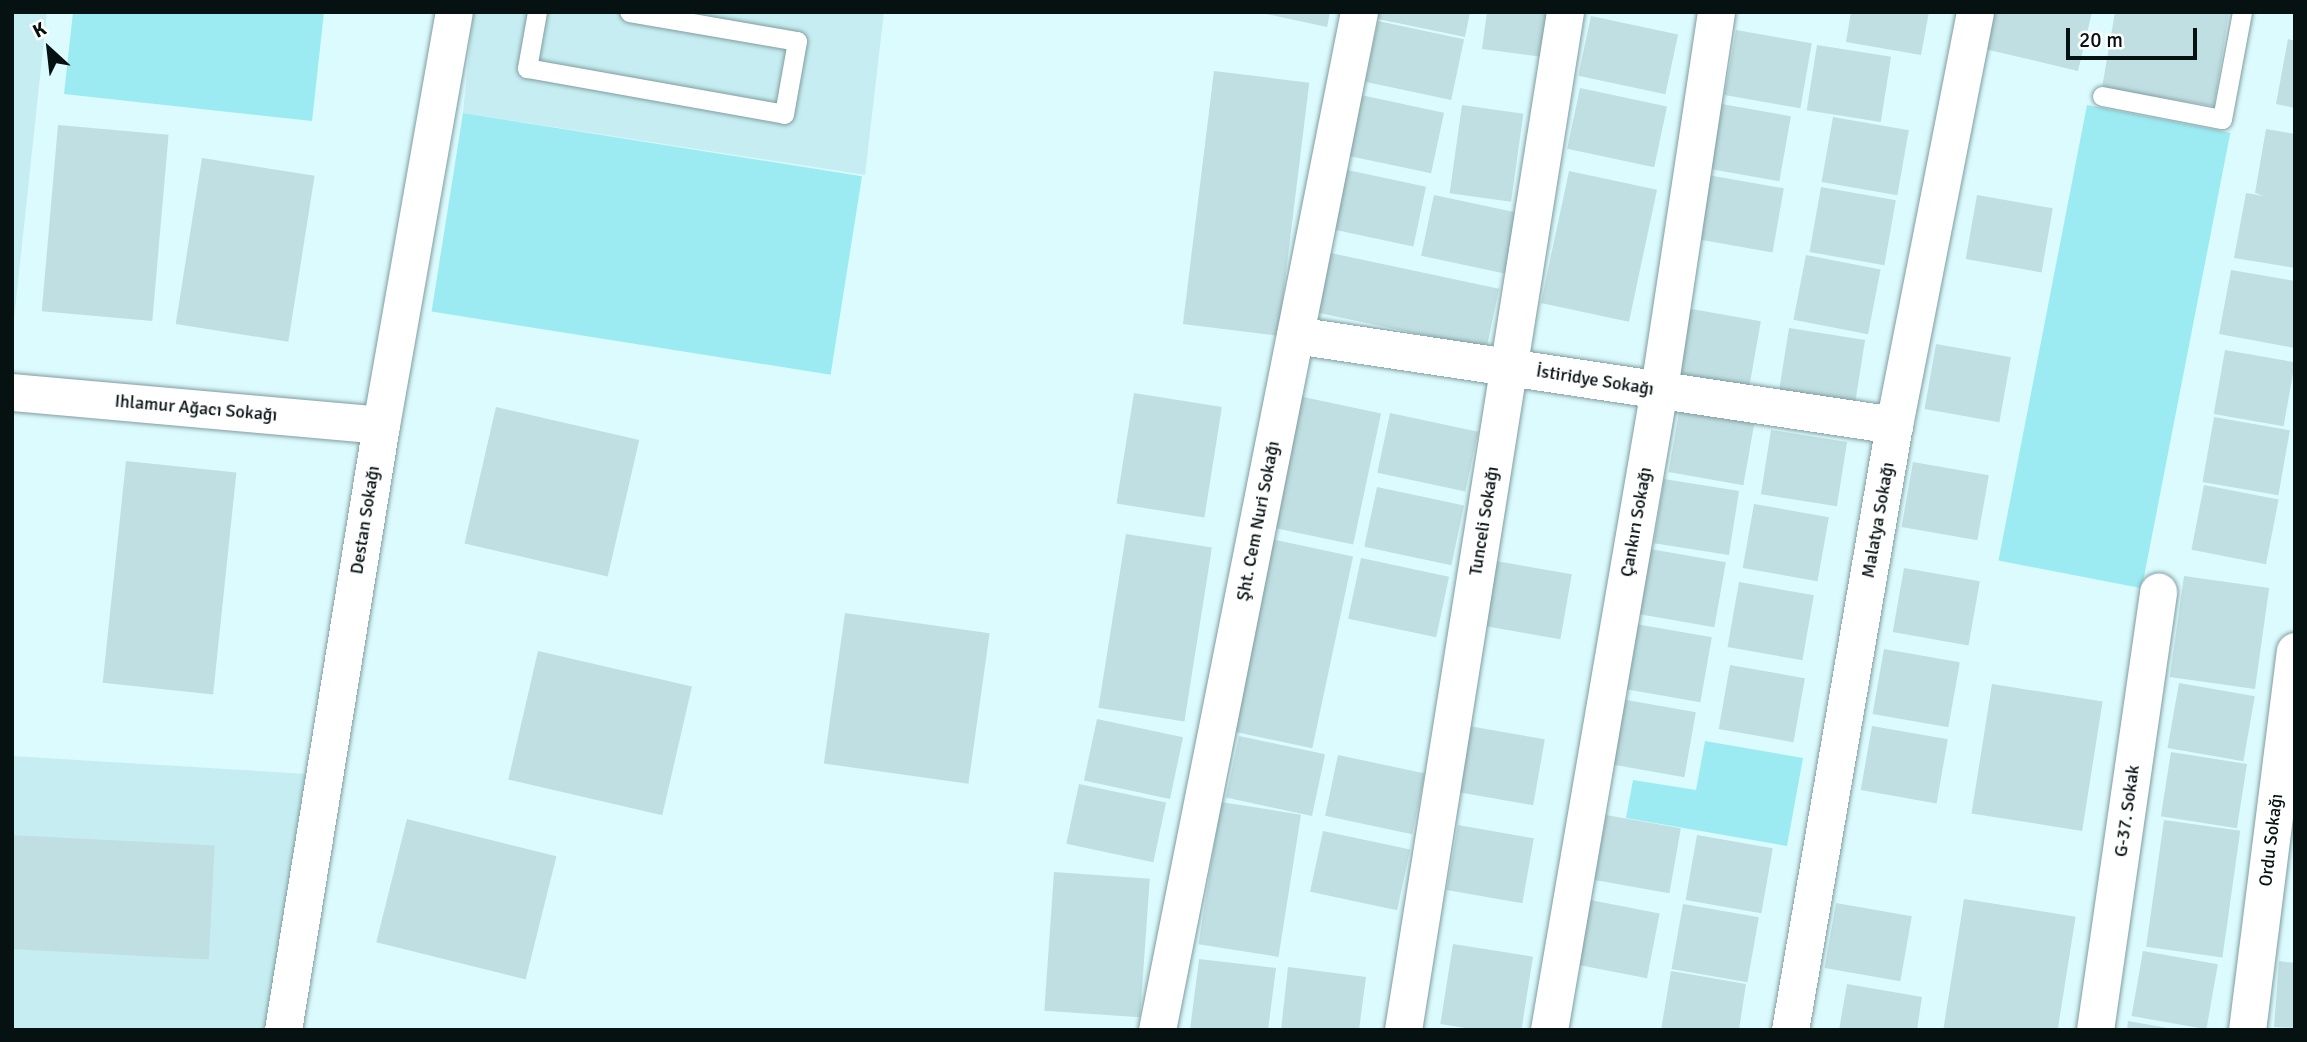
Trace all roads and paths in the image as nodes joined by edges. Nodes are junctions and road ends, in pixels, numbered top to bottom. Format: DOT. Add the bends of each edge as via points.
graph roads {
  1 [pos="454,12"];
  2 [pos="537,12"];
  3 [pos="629,12"];
  4 [pos="1359,12"];
  5 [pos="1564,12"];
  6 [pos="1716,12"];
  7 [pos="1975,12"];
  8 [pos="2242,12"];
  9 [pos="2102,96"];
  10 [pos="1295,335"];
  11 [pos="1508,367"];
  12 [pos="1659,389"];
  13 [pos="12,392"];
  14 [pos="381,425"];
  15 [pos="1894,425"];
  16 [pos="2158,592"];
  17 [pos="2295,651"];
  18 [pos="283,1030"];
  19 [pos="1157,1030"];
  20 [pos="1403,1030"];
  21 [pos="1549,1030"];
  22 [pos="1790,1030"];
  23 [pos="2095,1030"];
  24 [pos="2247,1030"];
  1 -- 14 [label="street, Destan Sokağı"];
  2 -- 3 [label="lane" via="527,68 784,114 797,41"];
  4 -- 10 [label="street, Şht. Cem Nuri Sokağı"];
  5 -- 11 [label="street, Tunceli Sokağı"];
  6 -- 12 [label="street, Çankırı Sokağı"];
  7 -- 15 [label="street, Malatya Sokağı"];
  8 -- 9 [label="lane" via="2222,119"];
  10 -- 11 [label="street, İstiridye Sokağı"];
  10 -- 19 [label="street, Şht. Cem Nuri Sokağı"];
  11 -- 12 [label="street, İstiridye Sokağı"];
  11 -- 20 [label="street, Tunceli Sokağı"];
  12 -- 15 [label="street, İstiridye Sokağı"];
  12 -- 21 [label="street, Çankırı Sokağı"];
  13 -- 14 [label="street, Ihlamur Ağacı Sokağı"];
  14 -- 18 [label="street, Destan Sokağı"];
  15 -- 22 [label="street, Malatya Sokağı"];
  16 -- 23 [label="street, G-37. Sokak"];
  17 -- 24 [label="street, Ordu Sokağı"];
}
